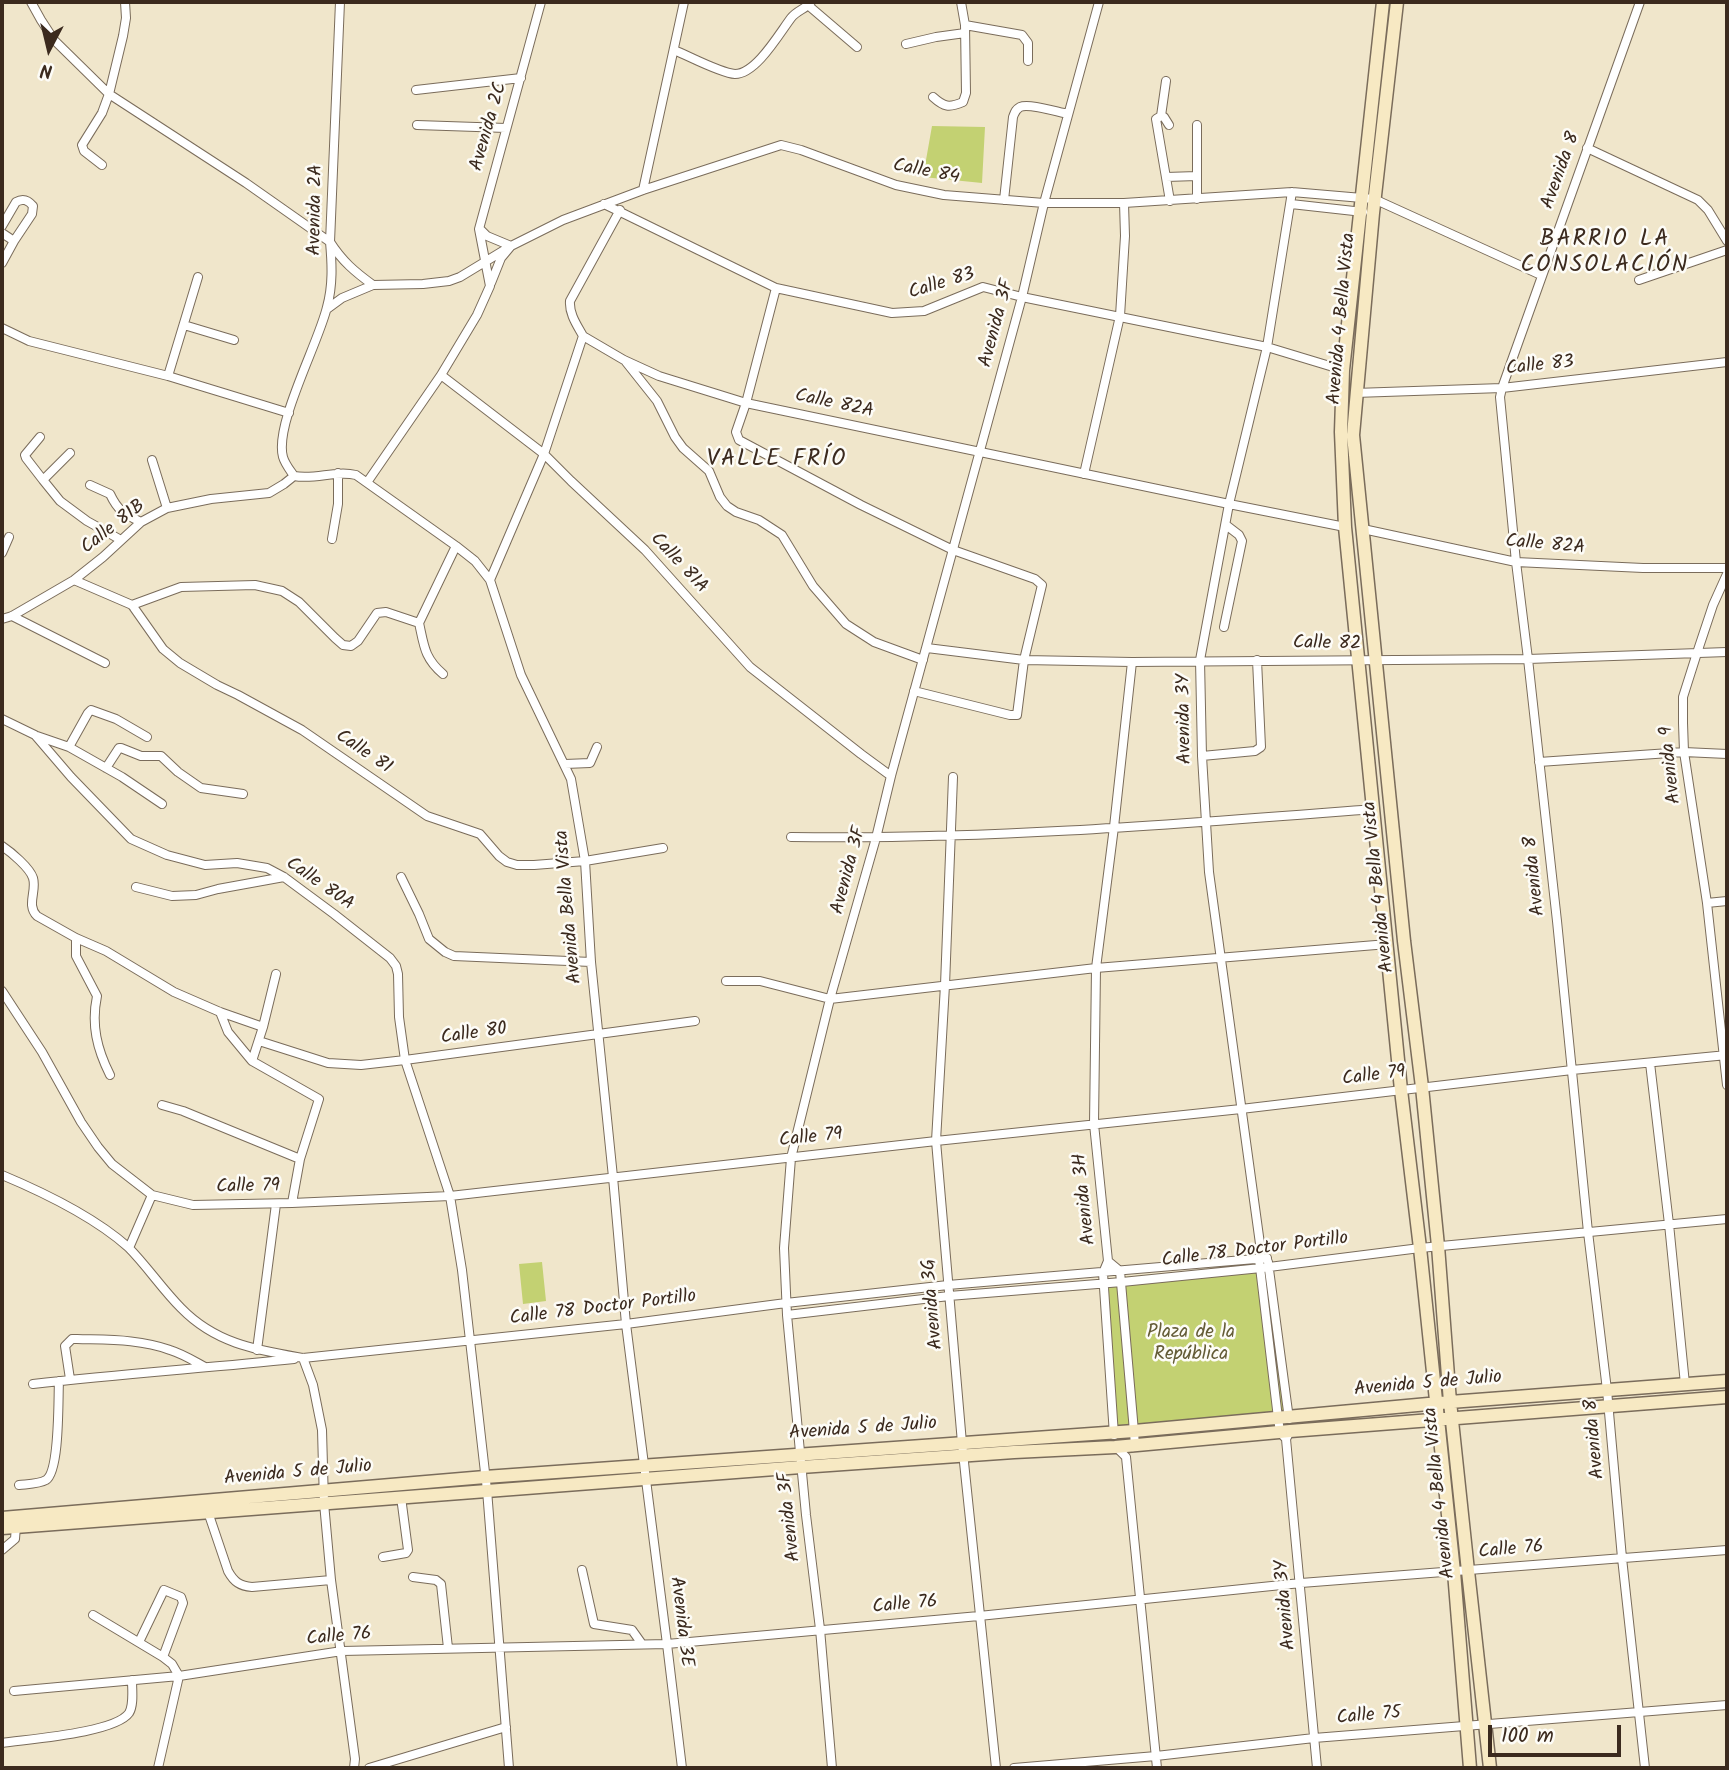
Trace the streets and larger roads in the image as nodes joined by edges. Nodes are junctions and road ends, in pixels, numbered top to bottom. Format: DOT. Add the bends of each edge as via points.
graph roads {
  1 [pos="31,2"];
  2 [pos="125,2"];
  3 [pos="340,2"];
  4 [pos="541,2"];
  5 [pos="684,2"];
  6 [pos="961,2"];
  7 [pos="1099,2"];
  8 [pos="1383,2"];
  9 [pos="1397,2"];
  10 [pos="1640,2"];
  11 [pos="810,4"];
  12 [pos="965,29"];
  13 [pos="906,44"];
  14 [pos="857,47"];
  15 [pos="674,50"];
  16 [pos="1028,61"];
  17 [pos="521,78"];
  18 [pos="1166,81"];
  19 [pos="416,90"];
  20 [pos="109,94"];
  21 [pos="933,97"];
  22 [pos="1068,114"];
  23 [pos="1161,116"];
  24 [pos="417,125"];
  25 [pos="1169,125"];
  26 [pos="1197,125"];
  27 [pos="506,128"];
  28 [pos="1587,148"];
  29 [pos="102,165"];
  30 [pos="1196,176"];
  31 [pos="1166,177"];
  32 [pos="643,190"];
  33 [pos="1292,192"];
  34 [pos="1197,199"];
  35 [pos="1004,200"];
  36 [pos="1170,201"];
  37 [pos="1044,203"];
  38 [pos="1124,203"];
  39 [pos="604,204"];
  40 [pos="1291,204"];
  41 [pos="1367,205"];
  42 [pos="620,210"];
  43 [pos="2,226"];
  44 [pos="479,229"];
  45 [pos="2,233"];
  46 [pos="14,241"];
  47 [pos="1727,241"];
  48 [pos="330,242"];
  49 [pos="511,246"];
  50 [pos="1727,250"];
  51 [pos="485,262"];
  52 [pos="2,263"];
  53 [pos="1541,275"];
  54 [pos="198,277"];
  55 [pos="1639,280"];
  56 [pos="373,285"];
  57 [pos="490,285"];
  58 [pos="776,288"];
  59 [pos="1022,297"];
  60 [pos="327,309"];
  61 [pos="1120,316"];
  62 [pos="184,325"];
  63 [pos="2,328"];
  64 [pos="583,336"];
  65 [pos="234,340"];
  66 [pos="1267,347"];
  67 [pos="624,360"];
  68 [pos="1727,362"];
  69 [pos="1343,370"];
  70 [pos="441,375"];
  71 [pos="169,376"];
  72 [pos="1502,388"];
  73 [pos="1355,393"];
  74 [pos="746,403"];
  75 [pos="289,413"];
  76 [pos="40,437"];
  77 [pos="980,452"];
  78 [pos="70,453"];
  79 [pos="544,454"];
  80 [pos="152,460"];
  81 [pos="338,473"];
  82 [pos="1084,474"];
  83 [pos="294,476"];
  84 [pos="43,480"];
  85 [pos="368,481"];
  86 [pos="90,485"];
  87 [pos="1229,504"];
  88 [pos="167,508"];
  89 [pos="141,522"];
  90 [pos="1226,525"];
  91 [pos="1345,527"];
  92 [pos="1363,529"];
  93 [pos="9,537"];
  94 [pos="332,539"];
  95 [pos="121,540"];
  96 [pos="456,545"];
  97 [pos="953,550"];
  98 [pos="2,553"];
  99 [pos="1516,562"];
  100 [pos="1727,568"];
  101 [pos="1727,574"];
  102 [pos="74,580"];
  103 [pos="490,580"];
  104 [pos="132,605"];
  105 [pos="12,616"];
  106 [pos="2,619"];
  107 [pos="419,623"];
  108 [pos="1224,627"];
  109 [pos="927,648"];
  110 [pos="1727,652"];
  111 [pos="1697,653"];
  112 [pos="1528,659"];
  113 [pos="923,660"];
  114 [pos="1024,660"];
  115 [pos="1200,660"];
  116 [pos="1257,660"];
  117 [pos="1357,660"];
  118 [pos="1375,661"];
  119 [pos="1132,662"];
  120 [pos="105,663"];
  121 [pos="443,674"];
  122 [pos="914,691"];
  123 [pos="2,719"];
  124 [pos="35,735"];
  125 [pos="147,737"];
  126 [pos="69,747"];
  127 [pos="597,747"];
  128 [pos="1684,752"];
  129 [pos="1727,754"];
  130 [pos="1202,756"];
  131 [pos="1539,762"];
  132 [pos="565,764"];
  133 [pos="106,768"];
  134 [pos="891,776"];
  135 [pos="953,777"];
  136 [pos="243,794"];
  137 [pos="162,804"];
  138 [pos="1374,809"];
  139 [pos="1205,822"];
  140 [pos="1114,827"];
  141 [pos="791,836"];
  142 [pos="951,836"];
  143 [pos="876,838"];
  144 [pos="2,846"];
  145 [pos="663,848"];
  146 [pos="585,861"];
  147 [pos="284,877"];
  148 [pos="401,877"];
  149 [pos="136,887"];
  150 [pos="1727,901"];
  151 [pos="1707,903"];
  152 [pos="76,938"];
  153 [pos="1388,944"];
  154 [pos="1221,956"];
  155 [pos="591,962"];
  156 [pos="1096,968"];
  157 [pos="276,974"];
  158 [pos="726,981"];
  159 [pos="945,985"];
  160 [pos="2,991"];
  161 [pos="830,999"];
  162 [pos="220,1013"];
  163 [pos="695,1021"];
  164 [pos="263,1027"];
  165 [pos="599,1034"];
  166 [pos="259,1041"];
  167 [pos="1725,1055"];
  168 [pos="405,1060"];
  169 [pos="252,1061"];
  170 [pos="1650,1063"];
  171 [pos="1572,1070"];
  172 [pos="110,1075"];
  173 [pos="1727,1085"];
  174 [pos="1422,1087"];
  175 [pos="1401,1090"];
  176 [pos="162,1105"];
  177 [pos="1241,1109"];
  178 [pos="1094,1124"];
  179 [pos="936,1141"];
  180 [pos="790,1157"];
  181 [pos="300,1159"];
  182 [pos="2,1175"];
  183 [pos="613,1177"];
  184 [pos="152,1195"];
  185 [pos="450,1196"];
  186 [pos="292,1203"];
  187 [pos="276,1204"];
  188 [pos="1727,1219"];
  189 [pos="1670,1224"];
  190 [pos="1588,1232"];
  191 [pos="1438,1246"];
  192 [pos="129,1248"];
  193 [pos="1420,1248"];
  194 [pos="1108,1261"];
  195 [pos="1263,1261"];
  196 [pos="1121,1271"];
  197 [pos="1103,1273"];
  198 [pos="1122,1282"];
  199 [pos="1104,1283"];
  200 [pos="948,1285"];
  201 [pos="949,1296"];
  202 [pos="786,1303"];
  203 [pos="787,1314"];
  204 [pos="625,1324"];
  205 [pos="470,1340"];
  206 [pos="257,1350"];
  207 [pos="303,1358"];
  208 [pos="208,1368"];
  209 [pos="70,1379"];
  210 [pos="59,1381"];
  211 [pos="1727,1381"];
  212 [pos="33,1384"];
  213 [pos="1685,1384"];
  214 [pos="1607,1390"];
  215 [pos="1727,1397"];
  216 [pos="1451,1402"];
  217 [pos="1436,1403"];
  218 [pos="1609,1407"];
  219 [pos="1284,1418"];
  220 [pos="1453,1419"];
  221 [pos="1437,1420"];
  222 [pos="1134,1431"];
  223 [pos="1114,1432"];
  224 [pos="1286,1434"];
  225 [pos="1135,1445"];
  226 [pos="1115,1447"];
  227 [pos="963,1449"];
  228 [pos="1126,1457"];
  229 [pos="801,1461"];
  230 [pos="644,1473"];
  231 [pos="486,1484"];
  232 [pos="19,1485"];
  233 [pos="324,1497"];
  234 [pos="401,1497"];
  235 [pos="208,1512"];
  236 [pos="2,1518"];
  237 [pos="16,1526"];
  238 [pos="2,1528"];
  239 [pos="2,1550"];
  240 [pos="1727,1550"];
  241 [pos="383,1557"];
  242 [pos="1622,1558"];
  243 [pos="582,1570"];
  244 [pos="1468,1571"];
  245 [pos="1454,1572"];
  246 [pos="413,1577"];
  247 [pos="331,1580"];
  248 [pos="1301,1583"];
  249 [pos="1140,1600"];
  250 [pos="93,1615"];
  251 [pos="979,1616"];
  252 [pos="820,1629"];
  253 [pos="139,1642"];
  254 [pos="642,1644"];
  255 [pos="667,1644"];
  256 [pos="500,1646"];
  257 [pos="448,1648"];
  258 [pos="342,1651"];
  259 [pos="163,1657"];
  260 [pos="179,1676"];
  261 [pos="132,1680"];
  262 [pos="14,1691"];
  263 [pos="1727,1706"];
  264 [pos="1639,1713"];
  265 [pos="1485,1724"];
  266 [pos="1465,1725"];
  267 [pos="506,1727"];
  268 [pos="1314,1738"];
  269 [pos="2,1742"];
  270 [pos="1156,1755"];
  271 [pos="158,1768"];
  272 [pos="354,1768"];
  273 [pos="369,1768"];
  274 [pos="509,1768"];
  275 [pos="682,1768"];
  276 [pos="832,1768"];
  277 [pos="996,1768"];
  278 [pos="1014,1768"];
  279 [pos="1157,1768"];
  280 [pos="1318,1768"];
  281 [pos="1470,1768"];
  282 [pos="1490,1768"];
  283 [pos="1645,1768"];
  1 -- 20 [label="street" via="54,40"];
  2 -- 20 [label="street" via="123,36"];
  3 -- 48 [label="street, Avenida 2A"];
  4 -- 17 [label="street, Avenida 2C"];
  5 -- 15 [label="street"];
  6 -- 12 [label="street"];
  7 -- 22 [label="street, Avenida 3F"];
  8 -- 41 [label="street, Avenida 4 Bella Vista"];
  9 -- 41 [label="street, Avenida 4 Bella Vista"];
  10 -- 28 [label="street, Avenida 8"];
  11 -- 14 [label="street"];
  11 -- 15 [label="street" via="796,12 765,54 741,73 727,73"];
  12 -- 13 [label="street"];
  12 -- 16 [label="street" via="1022,35"];
  12 -- 21 [label="street" via="963,102 951,107"];
  15 -- 32 [label="street"];
  17 -- 19 [label="street"];
  17 -- 27 [label="street, Avenida 2C"];
  18 -- 23 [label="street"];
  20 -- 29 [label="street" via="82,145"];
  20 -- 48 [label="street"];
  22 -- 35 [label="street" via="1028,106 1016,111"];
  22 -- 37 [label="street, Avenida 3F"];
  23 -- 25 [label="street"];
  23 -- 31 [label="street" via="1155,121"];
  24 -- 27 [label="street"];
  26 -- 30 [label="street"];
  27 -- 44 [label="street, Avenida 2C"];
  28 -- 47 [label="street" via="1698,200"];
  28 -- 53 [label="street, Avenida 8"];
  30 -- 31 [label="street"];
  30 -- 34 [label="street"];
  31 -- 36 [label="street"];
  32 -- 35 [label="street, Calle 84" via="780,145 896,186"];
  32 -- 39 [label="street, Calle 84"];
  33 -- 34 [label="street, Calle 84"];
  33 -- 40 [label="street, Avenida 3Y"];
  33 -- 41 [label="street, Calle 84"];
  34 -- 36 [label="street, Calle 84"];
  35 -- 37 [label="street, Calle 84"];
  36 -- 38 [label="street, Calle 84"];
  37 -- 38 [label="street, Calle 84"];
  37 -- 59 [label="street, Avenida 3F"];
  38 -- 61 [label="street"];
  39 -- 42 [label="street, Calle 83"];
  39 -- 49 [label="street, Calle 84"];
  40 -- 41 [label="street, Calle 84"];
  40 -- 66 [label="street, Avenida 3Y"];
  41 -- 53 [label="street, Calle 84"];
  41 -- 69 [label="street, Avenida 4 Bella Vista"];
  41 -- 73 [label="street, Avenida 4 Bella Vista"];
  42 -- 58 [label="street, Calle 83"];
  42 -- 64 [label="street" via="570,301"];
  43 -- 46 [label="street" via="16,202 25,200 33,206"];
  44 -- 49 [label="street"];
  44 -- 51 [label="street, Avenida 2C"];
  45 -- 46 [label="street"];
  46 -- 52 [label="street"];
  48 -- 56 [label="street" via="349,267"];
  48 -- 60 [label="street, Avenida 2A"];
  49 -- 51 [label="street, Calle 84"];
  49 -- 57 [label="street"];
  50 -- 55 [label="street"];
  51 -- 56 [label="street, Calle 84" via="449,281"];
  51 -- 57 [label="street, Avenida 2C"];
  53 -- 72 [label="street, Avenida 8"];
  54 -- 62 [label="street"];
  56 -- 60 [label="street, Calle 84"];
  57 -- 70 [label="street"];
  58 -- 59 [label="street, Calle 83" via="892,313 924,311 983,287"];
  58 -- 74 [label="street"];
  59 -- 61 [label="street, Calle 83"];
  59 -- 77 [label="street, Avenida 3F"];
  60 -- 75 [label="street, Avenida 2A"];
  61 -- 66 [label="street, Calle 83"];
  61 -- 82 [label="street"];
  62 -- 65 [label="street"];
  62 -- 71 [label="street"];
  63 -- 71 [label="street" via="29,341"];
  64 -- 67 [label="street, Calle 82A"];
  64 -- 79 [label="street"];
  66 -- 69 [label="street, Calle 83"];
  66 -- 87 [label="street, Avenida 3Y"];
  67 -- 74 [label="street, Calle 82A"];
  67 -- 113 [label="street" via="657,401 683,448 709,471 727,506 782,535 813,586 846,624 874,642"];
  68 -- 72 [label="street, Calle 83"];
  69 -- 91 [label="street, Avenida 4 Bella Vista"];
  70 -- 79 [label="street, Calle 81A"];
  70 -- 85 [label="street"];
  71 -- 75 [label="street"];
  72 -- 73 [label="street, Calle 83"];
  72 -- 99 [label="street, Avenida 8"];
  73 -- 92 [label="street, Avenida 4 Bella Vista" via="1353,435"];
  74 -- 77 [label="street, Calle 82A"];
  74 -- 97 [label="street" via="736,432 739,440"];
  75 -- 83 [label="street, Avenida 2A" via="283,455"];
  76 -- 84 [label="street" via="25,455"];
  77 -- 82 [label="street, Calle 82A"];
  77 -- 97 [label="street, Avenida 3F"];
  78 -- 84 [label="street"];
  79 -- 103 [label="street"];
  79 -- 134 [label="street, Calle 81A" via="654,559 750,667"];
  80 -- 88 [label="street"];
  81 -- 83 [label="street, Avenida Bella Vista"];
  81 -- 85 [label="street, Avenida Bella Vista"];
  81 -- 94 [label="street"];
  82 -- 87 [label="street, Calle 82A"];
  83 -- 88 [label="street, Calle 81B" via="269,493"];
  84 -- 95 [label="street" via="60,501"];
  85 -- 96 [label="street, Avenida Bella Vista"];
  86 -- 89 [label="street" via="110,494 114,505"];
  87 -- 90 [label="street, Avenida 3Y"];
  87 -- 91 [label="street, Calle 82A"];
  88 -- 89 [label="street, Calle 81B"];
  89 -- 95 [label="street, Calle 81B"];
  90 -- 108 [label="street" via="1242,541"];
  90 -- 115 [label="street, Avenida 3Y"];
  91 -- 117 [label="street, Avenida 4 Bella Vista"];
  92 -- 99 [label="street, Calle 82A"];
  92 -- 118 [label="street, Avenida 4 Bella Vista"];
  93 -- 98 [label="street"];
  95 -- 102 [label="street, Calle 81B"];
  96 -- 103 [label="street, Avenida Bella Vista"];
  96 -- 107 [label="street"];
  97 -- 109 [label="street, Avenida 3F"];
  97 -- 114 [label="street" via="1042,585"];
  99 -- 100 [label="street, Calle 82A"];
  99 -- 112 [label="street, Avenida 8"];
  101 -- 111 [label="street, Avenida 9"];
  102 -- 104 [label="street"];
  102 -- 105 [label="street, Calle 81B"];
  103 -- 132 [label="street, Avenida Bella Vista" via="522,675"];
  104 -- 107 [label="street" via="181,587 255,585 282,591 299,602 343,645 358,641 377,613"];
  104 -- 146 [label="street, Calle 81" via="170,656 302,730 428,816 480,834 507,862"];
  105 -- 106 [label="street, Calle 81B"];
  105 -- 120 [label="street"];
  107 -- 121 [label="street" via="431,664"];
  109 -- 113 [label="street, Avenida 3F"];
  109 -- 114 [label="street, Calle 82"];
  110 -- 111 [label="street, Calle 82"];
  111 -- 112 [label="street, Calle 82"];
  111 -- 128 [label="street, Avenida 9" via="1683,697"];
  112 -- 118 [label="street, Calle 82"];
  112 -- 131 [label="street, Avenida 8"];
  113 -- 122 [label="street, Avenida 3F"];
  114 -- 119 [label="street, Calle 82"];
  114 -- 122 [label="street" via="1019,712 1014,716"];
  115 -- 116 [label="street, Calle 82"];
  115 -- 119 [label="street, Calle 82"];
  115 -- 130 [label="street, Avenida 3Y"];
  116 -- 117 [label="street, Calle 82"];
  116 -- 130 [label="street" via="1261,747"];
  117 -- 118 [label="street, Calle 82"];
  117 -- 138 [label="street, Avenida 4 Bella Vista"];
  118 -- 174 [label="street, Avenida 4 Bella Vista"];
  119 -- 140 [label="street, Avenida 3H"];
  122 -- 134 [label="street, Avenida 3F"];
  123 -- 124 [label="street, Calle 80A"];
  124 -- 126 [label="street"];
  124 -- 147 [label="street, Calle 80A" via="131,839 205,865 267,867"];
  125 -- 126 [label="street" via="91,710"];
  126 -- 133 [label="street"];
  127 -- 132 [label="street" via="590,763"];
  128 -- 129 [label="street"];
  128 -- 131 [label="street"];
  128 -- 151 [label="street, Avenida 9"];
  130 -- 139 [label="street, Avenida 3Y"];
  131 -- 171 [label="street, Avenida 8"];
  132 -- 146 [label="street, Avenida Bella Vista" via="572,779"];
  133 -- 136 [label="street" via="123,748 161,756 201,788"];
  133 -- 137 [label="street"];
  134 -- 143 [label="street, Avenida 3F"];
  135 -- 142 [label="street, Avenida 3G"];
  138 -- 139 [label="street"];
  138 -- 153 [label="street, Avenida 4 Bella Vista"];
  139 -- 140 [label="street"];
  139 -- 154 [label="street, Avenida 3Y"];
  140 -- 142 [label="street"];
  140 -- 156 [label="street, Avenida 3H"];
  141 -- 143 [label="street"];
  142 -- 143 [label="street"];
  142 -- 159 [label="street, Avenida 3G"];
  143 -- 161 [label="street, Avenida 3F"];
  144 -- 152 [label="street" via="33,879 32,911"];
  145 -- 146 [label="street, Calle 81"];
  146 -- 155 [label="street, Avenida Bella Vista"];
  147 -- 149 [label="street" via="196,895 172,896"];
  147 -- 168 [label="street, Calle 80A" via="396,966"];
  148 -- 155 [label="street" via="429,939 444,953"];
  150 -- 151 [label="street"];
  151 -- 167 [label="street, Avenida 9"];
  152 -- 162 [label="street"];
  152 -- 172 [label="street" via="76,956 97,996 96,1045"];
  153 -- 154 [label="street"];
  153 -- 175 [label="street, Avenida 4 Bella Vista"];
  154 -- 156 [label="street"];
  154 -- 177 [label="street, Avenida 3Y"];
  155 -- 165 [label="street, Avenida Bella Vista"];
  156 -- 159 [label="street"];
  156 -- 178 [label="street, Avenida 3H"];
  157 -- 164 [label="street"];
  158 -- 161 [label="street" via="761,981"];
  159 -- 161 [label="street"];
  159 -- 179 [label="street, Avenida 3G"];
  160 -- 184 [label="street, Calle 79" via="98,1147"];
  161 -- 180 [label="street, Avenida 3F"];
  162 -- 164 [label="street"];
  162 -- 169 [label="street" via="228,1032"];
  163 -- 165 [label="street, Calle 80"];
  164 -- 166 [label="street"];
  165 -- 168 [label="street, Calle 80"];
  165 -- 183 [label="street, Avenida Bella Vista"];
  166 -- 168 [label="street, Calle 80" via="328,1063"];
  166 -- 169 [label="street"];
  167 -- 170 [label="street, Calle 79"];
  167 -- 173 [label="street, Avenida 9"];
  168 -- 185 [label="street, Calle 80A"];
  169 -- 181 [label="street" via="319,1099"];
  170 -- 171 [label="street, Calle 79"];
  170 -- 189 [label="street"];
  171 -- 174 [label="street, Calle 79"];
  171 -- 190 [label="street, Avenida 8"];
  174 -- 175 [label="street, Calle 79"];
  174 -- 191 [label="street, Avenida 4 Bella Vista"];
  175 -- 177 [label="street, Calle 79"];
  175 -- 193 [label="street, Avenida 4 Bella Vista"];
  176 -- 181 [label="street"];
  177 -- 178 [label="street, Calle 79"];
  177 -- 195 [label="street, Avenida 3Y"];
  178 -- 179 [label="street, Calle 79"];
  178 -- 194 [label="street, Avenida 3H"];
  179 -- 180 [label="street, Calle 79"];
  179 -- 200 [label="street, Avenida 3G"];
  180 -- 183 [label="street, Calle 79"];
  180 -- 202 [label="street, Avenida 3F" via="784,1248"];
  181 -- 186 [label="street"];
  182 -- 192 [label="street, Calle 78 Doctor Portillo" via="76,1211"];
  183 -- 185 [label="street, Calle 79"];
  183 -- 204 [label="street, Avenida Bella Vista"];
  184 -- 187 [label="street, Calle 79" via="193,1205"];
  184 -- 192 [label="street"];
  185 -- 186 [label="street, Calle 79"];
  185 -- 205 [label="street, Calle 80A"];
  186 -- 187 [label="street, Calle 79"];
  187 -- 206 [label="street"];
  188 -- 189 [label="street, Calle 78 Doctor Portillo"];
  189 -- 190 [label="street, Calle 78 Doctor Portillo"];
  189 -- 213 [label="street"];
  190 -- 191 [label="street, Calle 78 Doctor Portillo"];
  190 -- 214 [label="street, Avenida 8"];
  191 -- 193 [label="street, Calle 78 Doctor Portillo"];
  191 -- 216 [label="street, Avenida 4 Bella Vista"];
  192 -- 206 [label="street, Calle 78 Doctor Portillo" via="182,1310 202,1326"];
  193 -- 195 [label="street, Calle 78 Doctor Portillo"];
  193 -- 217 [label="street, Avenida 4 Bella Vista"];
  194 -- 196 [label="street"];
  194 -- 197 [label="street, Avenida 3H"];
  195 -- 196 [label="street, Calle 78 Doctor Portillo"];
  195 -- 198 [label="street, Calle 78 Doctor Portillo"];
  195 -- 219 [label="street, Avenida 3Y"];
  196 -- 197 [label="street, Calle 78 Doctor Portillo"];
  196 -- 198 [label="street"];
  197 -- 199 [label="street, Avenida 3H"];
  197 -- 200 [label="street, Calle 78 Doctor Portillo"];
  198 -- 199 [label="street, Calle 78 Doctor Portillo"];
  198 -- 222 [label="street"];
  199 -- 201 [label="street, Calle 78 Doctor Portillo"];
  199 -- 223 [label="street, Avenida 3H"];
  200 -- 201 [label="street, Avenida 3G"];
  200 -- 202 [label="street, Calle 78 Doctor Portillo"];
  201 -- 203 [label="street, Calle 78 Doctor Portillo"];
  201 -- 227 [label="street, Avenida 3G"];
  202 -- 203 [label="street, Avenida 3F"];
  202 -- 204 [label="street, Calle 78 Doctor Portillo"];
  203 -- 229 [label="street, Avenida 3F"];
  204 -- 205 [label="street, Calle 78 Doctor Portillo"];
  204 -- 230 [label="street, Avenida Bella Vista"];
  205 -- 207 [label="street, Calle 78 Doctor Portillo"];
  205 -- 231 [label="street, Calle 80A"];
  206 -- 207 [label="street, Calle 78 Doctor Portillo"];
  207 -- 208 [label="street"];
  207 -- 233 [label="street" via="322,1430"];
  208 -- 209 [label="street"];
  208 -- 209 [label="street" via="156,1345 72,1339 65,1346"];
  209 -- 210 [label="street"];
  210 -- 212 [label="street"];
  210 -- 232 [label="street" via="51,1475 45,1481"];
  211 -- 213 [label="street, Avenida 5 de Julio"];
  213 -- 214 [label="street, Avenida 5 de Julio"];
  214 -- 216 [label="street, Avenida 5 de Julio"];
  214 -- 218 [label="street, Avenida 8"];
  215 -- 218 [label="street, Avenida 5 de Julio"];
  216 -- 217 [label="street, Avenida 5 de Julio"];
  216 -- 220 [label="street, Avenida 4 Bella Vista"];
  217 -- 219 [label="street, Avenida 5 de Julio"];
  217 -- 221 [label="street, Avenida 4 Bella Vista"];
  218 -- 220 [label="street, Avenida 5 de Julio"];
  218 -- 242 [label="street, Avenida 8"];
  219 -- 222 [label="street, Avenida 5 de Julio"];
  219 -- 224 [label="street, Avenida 3Y"];
  220 -- 221 [label="street, Avenida 5 de Julio"];
  220 -- 244 [label="street, Avenida 4 Bella Vista"];
  221 -- 224 [label="street, Avenida 5 de Julio"];
  221 -- 245 [label="street, Avenida 4 Bella Vista"];
  222 -- 223 [label="street, Avenida 5 de Julio"];
  222 -- 225 [label="street"];
  223 -- 226 [label="street, Avenida 3H"];
  223 -- 227 [label="street, Avenida 5 de Julio"];
  224 -- 225 [label="street, Avenida 5 de Julio"];
  224 -- 248 [label="street, Avenida 3Y"];
  225 -- 226 [label="street, Avenida 5 de Julio"];
  225 -- 228 [label="street"];
  226 -- 227 [label="street, Avenida 5 de Julio"];
  226 -- 228 [label="street"];
  227 -- 229 [label="street, Avenida 5 de Julio"];
  227 -- 251 [label="street, Avenida 3G"];
  228 -- 249 [label="street"];
  229 -- 230 [label="street, Avenida 5 de Julio"];
  229 -- 252 [label="street, Avenida 3F"];
  230 -- 231 [label="street, Avenida 5 de Julio"];
  230 -- 255 [label="street, Avenida 3E"];
  231 -- 233 [label="street, Avenida 5 de Julio"];
  231 -- 234 [label="street, Avenida 5 de Julio"];
  231 -- 256 [label="street, Calle 80A"];
  233 -- 234 [label="street, Avenida 5 de Julio"];
  233 -- 235 [label="street, Avenida 5 de Julio"];
  233 -- 236 [label="street, Avenida 5 de Julio"];
  233 -- 247 [label="street"];
  234 -- 241 [label="street" via="408,1550"];
  235 -- 237 [label="street, Avenida 5 de Julio"];
  235 -- 247 [label="street" via="228,1571 242,1586"];
  237 -- 238 [label="street, Avenida 5 de Julio"];
  237 -- 239 [label="street" via="15,1539"];
  240 -- 242 [label="street, Calle 76"];
  242 -- 244 [label="street, Calle 76"];
  242 -- 264 [label="street, Avenida 8"];
  243 -- 254 [label="street" via="594,1623 632,1630"];
  244 -- 245 [label="street, Calle 76"];
  244 -- 265 [label="street, Avenida 4 Bella Vista"];
  245 -- 248 [label="street, Calle 76"];
  245 -- 266 [label="street, Avenida 4 Bella Vista"];
  246 -- 257 [label="street" via="441,1584"];
  247 -- 258 [label="street"];
  248 -- 249 [label="street, Calle 76"];
  248 -- 268 [label="street, Avenida 3Y"];
  249 -- 251 [label="street, Calle 76"];
  249 -- 270 [label="street"];
  250 -- 253 [label="street"];
  251 -- 252 [label="street, Calle 76"];
  251 -- 277 [label="street, Avenida 3G"];
  252 -- 255 [label="street, Calle 76"];
  252 -- 276 [label="street, Avenida 3F"];
  253 -- 259 [label="street"];
  253 -- 259 [label="street" via="164,1590 181,1597 183,1603"];
  254 -- 255 [label="street, Calle 76"];
  254 -- 256 [label="street, Calle 76"];
  255 -- 275 [label="street, Avenida 3E"];
  256 -- 257 [label="street, Calle 76"];
  256 -- 267 [label="street, Calle 80A"];
  257 -- 258 [label="street, Calle 76"];
  258 -- 260 [label="street, Calle 76"];
  258 -- 272 [label="street"];
  259 -- 260 [label="street"];
  260 -- 261 [label="street, Calle 76"];
  260 -- 271 [label="street"];
  261 -- 262 [label="street, Calle 76"];
  261 -- 269 [label="street" via="131,1707 120,1721 101,1728"];
  263 -- 264 [label="street, Calle 75"];
  264 -- 265 [label="street, Calle 75"];
  264 -- 283 [label="street, Avenida 8"];
  265 -- 266 [label="street, Calle 75"];
  265 -- 282 [label="street, Avenida 4 Bella Vista"];
  266 -- 268 [label="street, Calle 75"];
  266 -- 281 [label="street, Avenida 4 Bella Vista"];
  267 -- 273 [label="street"];
  267 -- 274 [label="street, Calle 80A"];
  268 -- 270 [label="street, Calle 75"];
  268 -- 280 [label="street, Avenida 3Y"];
  270 -- 278 [label="street, Calle 75"];
  270 -- 279 [label="street"];
}
